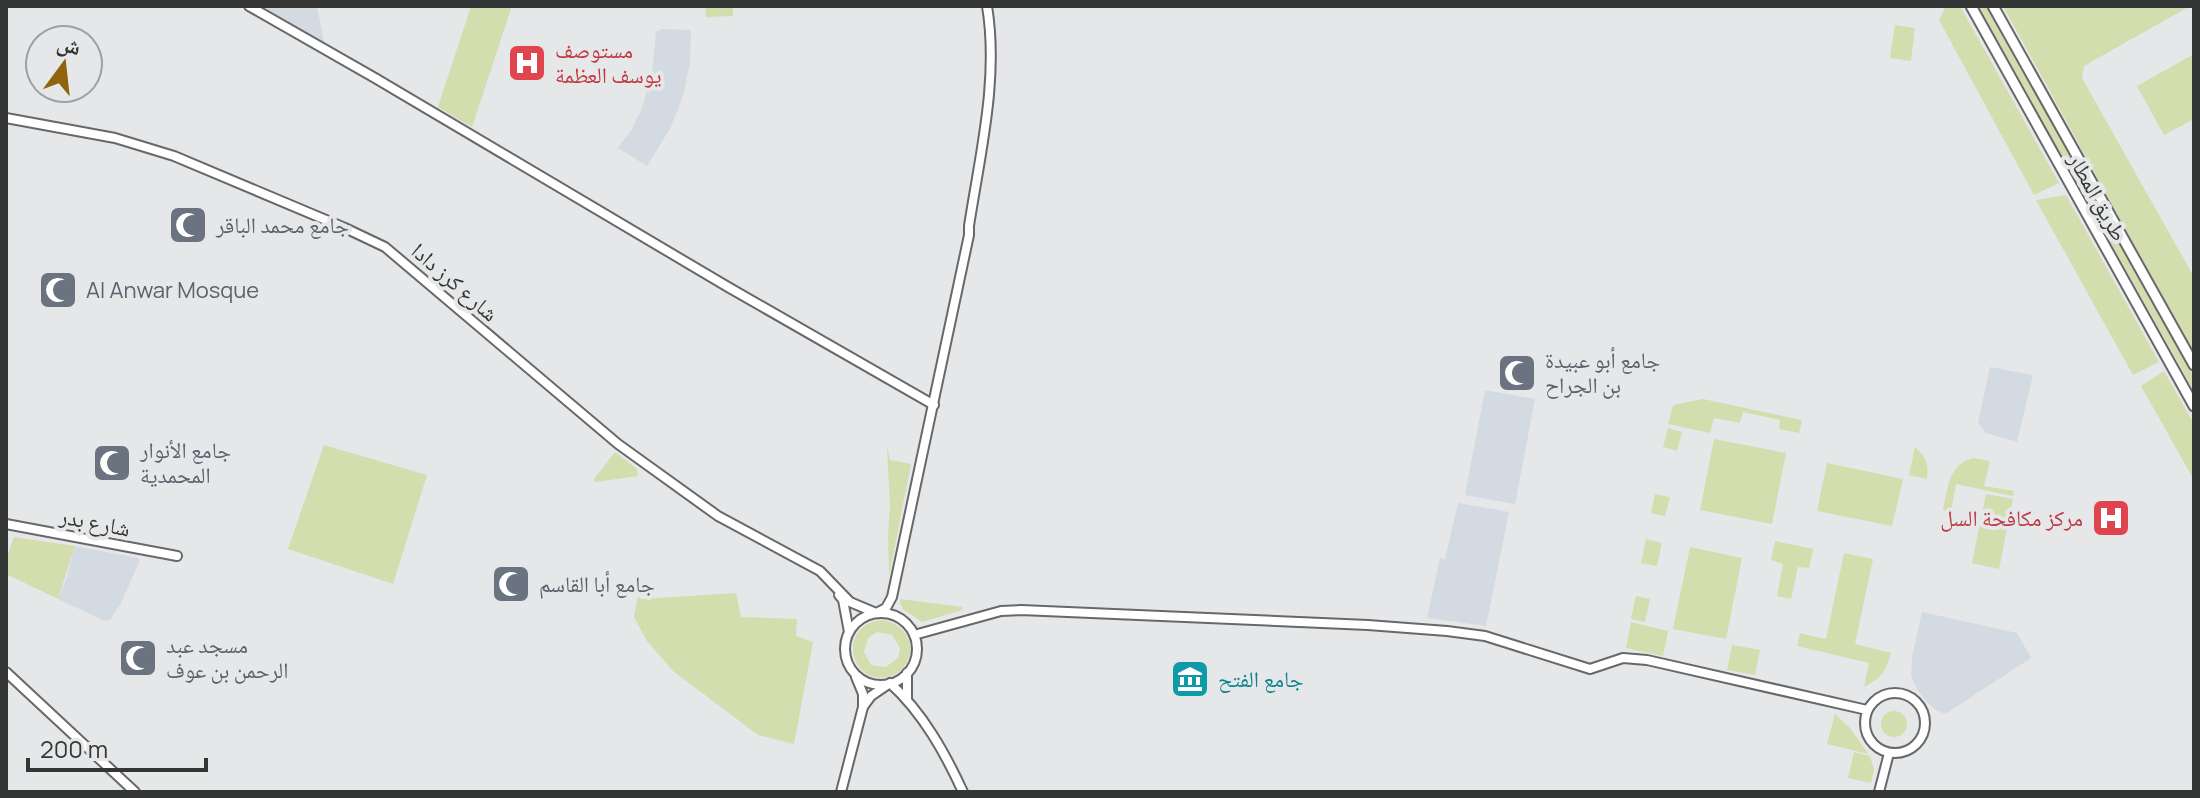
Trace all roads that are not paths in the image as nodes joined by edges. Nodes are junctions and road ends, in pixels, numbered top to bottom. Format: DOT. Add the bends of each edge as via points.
graph roads {
  1 [pos="249,6"];
  2 [pos="987,6"];
  3 [pos="1971,6"];
  4 [pos="1994,7"];
  5 [pos="6,118"];
  6 [pos="2194,365"];
  7 [pos="934,405"];
  8 [pos="2194,406"];
  9 [pos="6,524"];
  10 [pos="177,556"];
  11 [pos="827,578"];
  12 [pos="892,597"];
  13 [pos="876,613"];
  14 [pos="900,619"];
  15 [pos="849,632"];
  16 [pos="914,635"];
  17 [pos="6,672"];
  18 [pos="854,673"];
  19 [pos="907,673"];
  20 [pos="890,683"];
  21 [pos="907,698"];
  22 [pos="863,707"];
  23 [pos="1867,710"];
  24 [pos="1889,753"];
  25 [pos="135,792"];
  26 [pos="841,792"];
  27 [pos="963,792"];
  28 [pos="1879,792"];
  1 -- 7 [label="main road"];
  2 -- 7 [label="main road" via="987,113 969,235"];
  3 -- 8 [label="highway, طريق المطار"];
  4 -- 6 [label="highway, طريق المطار"];
  5 -- 11 [label="main road, شارع كرز دادا" via="115,138 174,156 385,247 618,444 718,516"];
  7 -- 12 [label="main road"];
  9 -- 10 [label="main road, شارع بدر"];
  11 -- 13 [label="main road, شارع كرز دادا" via="850,602"];
  11 -- 15 [label="main road" via="843,600"];
  12 -- 13 [label="main road"];
  12 -- 14 [label="main road"];
  13 -- 14 [label="main road"];
  13 -- 15 [label="main road" via="860,619"];
  14 -- 16 [label="main road"];
  15 -- 18 [label="main road" via="846,658"];
  16 -- 19 [label="main road" via="916,655"];
  16 -- 23 [label="main road" via="1011,610 1368,625 1485,636 1590,669 1623,658 1647,660"];
  17 -- 25 [label="main road"];
  18 -- 20 [label="main road" via="871,683"];
  18 -- 22 [label="main road"];
  19 -- 20 [label="main road"];
  19 -- 21 [label="main road"];
  20 -- 21 [label="main road"];
  20 -- 22 [label="main road"];
  21 -- 27 [label="main road" via="947,757"];
  22 -- 26 [label="main road"];
  23 -- 24 [label="main road" via="1868,737"];
  23 -- 24 [label="main road" via="1879,697 1896,693 1921,708 1925,727 1916,745"];
  24 -- 28 [label="main road"];
}
